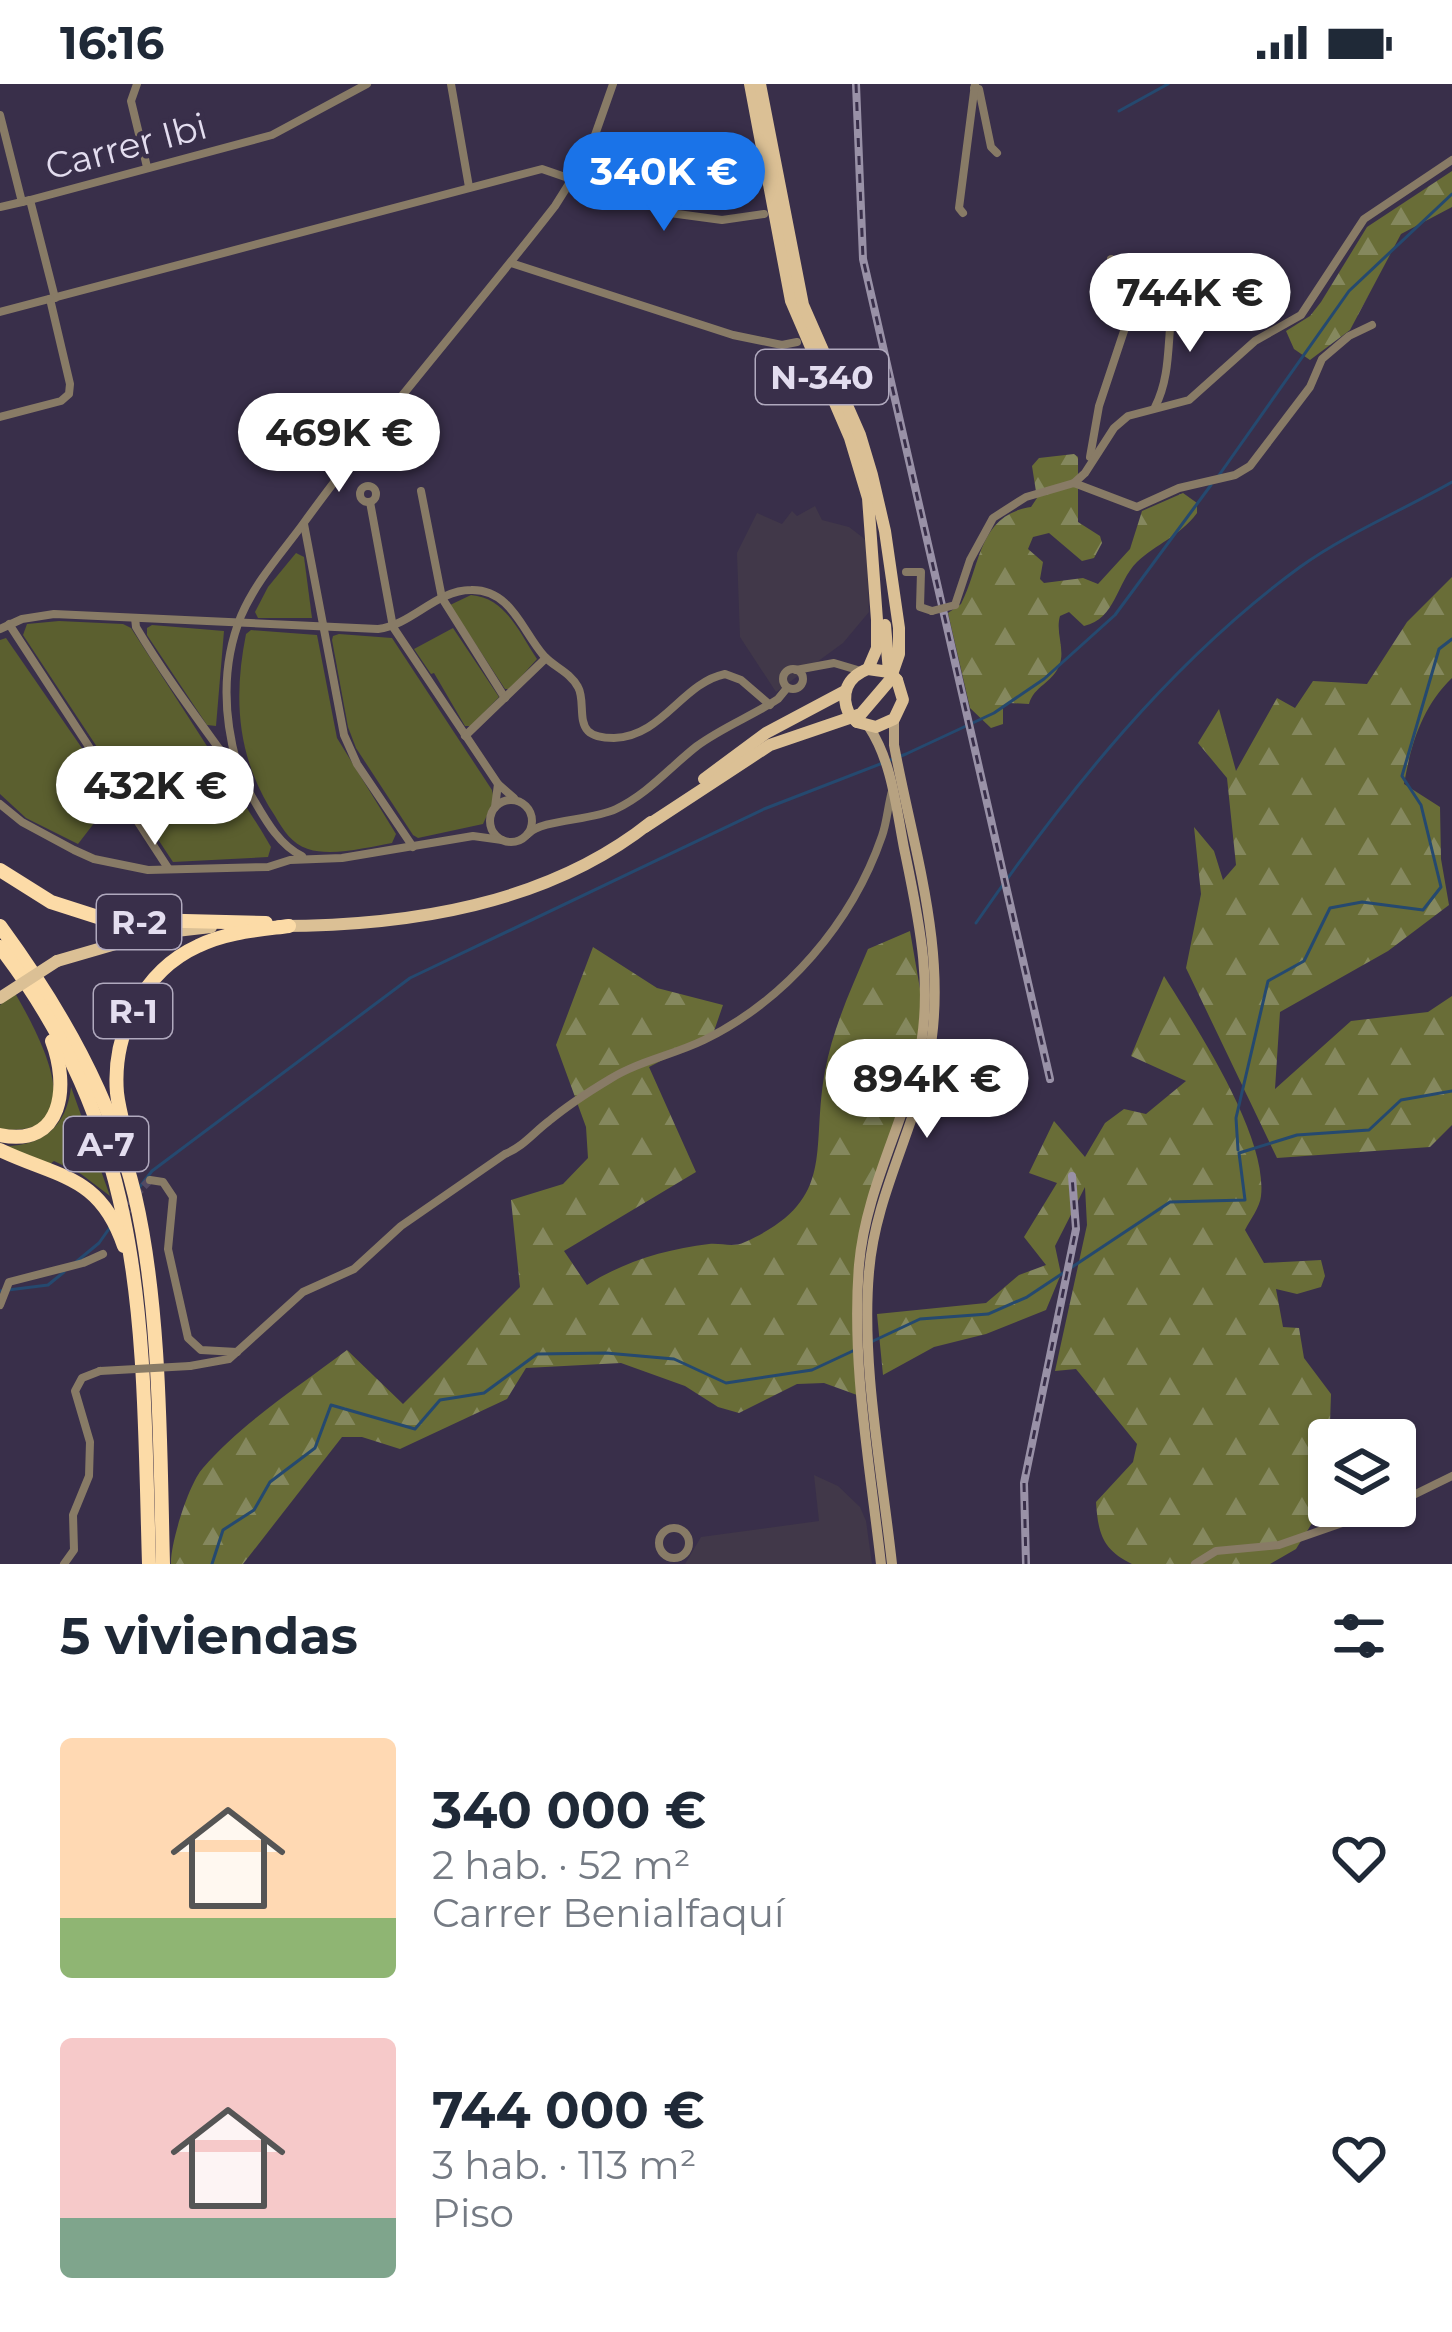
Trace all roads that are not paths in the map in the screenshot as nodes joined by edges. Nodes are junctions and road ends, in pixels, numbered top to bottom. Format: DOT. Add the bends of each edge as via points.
graph roads {
  1 [pos="137,84"];
  2 [pos="367,84"];
  3 [pos="451,84"];
  4 [pos="613,84"];
  5 [pos="749,84"];
  6 [pos="760,84"];
  7 [pos="975,86"];
  8 [pos="0,115"];
  9 [pos="998,153"];
  10 [pos="1452,160"];
  11 [pos="147,167"];
  12 [pos="574,178"];
  13 [pos="470,187"];
  14 [pos="26,201"];
  15 [pos="0,207"];
  16 [pos="963,213"];
  17 [pos="764,214"];
  18 [pos="1111,259"];
  19 [pos="510,263"];
  20 [pos="1178,284"];
  21 [pos="52,298"];
  22 [pos="0,312"];
  23 [pos="1372,325"];
  24 [pos="796,342"];
  25 [pos="1154,408"];
  26 [pos="0,417"];
  27 [pos="1090,464"];
  28 [pos="1074,483"];
  29 [pos="421,491"];
  30 [pos="370,502"];
  31 [pos="880,510"];
  32 [pos="304,523"];
  33 [pos="906,572"];
  34 [pos="442,598"];
  35 [pos="135,618"];
  36 [pos="239,622"];
  37 [pos="5,627"];
  38 [pos="393,627"];
  39 [pos="325,629"];
  40 [pos="546,658"];
  41 [pos="833,663"];
  42 [pos="864,670"];
  43 [pos="800,673"];
  44 [pos="893,676"];
  45 [pos="787,688"];
  46 [pos="845,690"];
  47 [pos="506,698"];
  48 [pos="770,705"];
  49 [pos="818,707"];
  50 [pos="855,718"];
  51 [pos="894,719"];
  52 [pos="464,736"];
  53 [pos="241,778"];
  54 [pos="498,784"];
  55 [pos="892,789"];
  56 [pos="0,804"];
  57 [pos="524,804"];
  58 [pos="492,813"];
  59 [pos="550,823"];
  60 [pos="645,827"];
  61 [pos="528,834"];
  62 [pos="473,836"];
  63 [pos="502,840"];
  64 [pos="413,847"];
  65 [pos="309,859"];
  66 [pos="0,870"];
  67 [pos="169,870"];
  68 [pos="0,926"];
  69 [pos="289,926"];
  70 [pos="0,947"];
  71 [pos="0,998"];
  72 [pos="35,998"];
  73 [pos="0,1136"];
  74 [pos="0,1150"];
  75 [pos="150,1180"];
  76 [pos="134,1194"];
  77 [pos="103,1253"];
  78 [pos="137,1303"];
  79 [pos="0,1305"];
  80 [pos="237,1352"];
  81 [pos="1452,1476"];
  82 [pos="1416,1494"];
  83 [pos="1330,1527"];
  84 [pos="156,1542"];
  85 [pos="666,1560"];
  86 [pos="64,1564"];
  87 [pos="149,1564"];
  88 [pos="163,1564"];
  89 [pos="881,1564"];
  90 [pos="892,1564"];
  91 [pos="1195,1564"];
  1 -- 11 [label="street" via="130,101"];
  2 -- 11 [label="street, Carrer Ibi" via="280,132"];
  3 -- 13 [label="street"];
  4 -- 12 [label="street"];
  5 -- 42 [label="main road, N-340" via="791,301 868,499 877,648"];
  6 -- 31 [label="main road, N-340" via="798,290 865,448"];
  7 -- 9 [label="street"];
  7 -- 16 [label="street"];
  8 -- 14 [label="street"];
  10 -- 25 [label="street" via="1364,219 1301,315 1255,341 1189,400"];
  11 -- 14 [label="street, Carrer Ibi"];
  12 -- 13 [label="street" via="542,169"];
  12 -- 17 [label="street" via="670,213 722,220"];
  12 -- 19 [label="street"];
  13 -- 21 [label="street"];
  14 -- 15 [label="street, Carrer Ibi"];
  14 -- 21 [label="street"];
  18 -- 27 [label="street" via="1128,319"];
  19 -- 24 [label="street" via="733,335"];
  19 -- 32 [label="street"];
  20 -- 25 [label="street" via="1167,373"];
  21 -- 22 [label="street"];
  21 -- 26 [label="street" via="69,394"];
  23 -- 28 [label="street" via="1322,359 1270,442 1235,475 1137,507"];
  25 -- 27 [label="street" via="1121,422"];
  27 -- 28 [label="street"];
  28 -- 33 [label="street, bridge" via="1025,497 993,518 955,604 920,608 920,572"];
  29 -- 34 [label="street"];
  30 -- 38 [label="street"];
  31 -- 44 [label="main road, N-340"];
  31 -- 60 [label="main road, N-340" via="900,639 881,694 854,718 770,746"];
  32 -- 36 [label="street"];
  32 -- 39 [label="street"];
  34 -- 38 [label="street"];
  34 -- 40 [label="street" via="490,592"];
  34 -- 47 [label="street"];
  35 -- 36 [label="street"];
  35 -- 37 [label="street" via="54,614"];
  35 -- 53 [label="street"];
  36 -- 39 [label="street"];
  36 -- 53 [label="street" via="226,690"];
  37 -- 67 [label="street"];
  38 -- 39 [label="street"];
  38 -- 52 [label="street"];
  39 -- 64 [label="street" via="347,745"];
  40 -- 47 [label="street"];
  40 -- 48 [label="street" via="579,689 584,726 606,738 647,728 725,674"];
  41 -- 42 [label="street"];
  41 -- 43 [label="street"];
  41 -- 46 [label="street"];
  42 -- 44 [label="main road"];
  42 -- 46 [label="main road, N-340"];
  43 -- 45 [label="street" via="800,687"];
  43 -- 45 [label="street" via="787,671"];
  44 -- 51 [label="main road, N-340" via="903,700"];
  45 -- 48 [label="street"];
  46 -- 49 [label="main road, N-340"];
  46 -- 50 [label="main road"];
  47 -- 52 [label="street"];
  48 -- 59 [label="street" via="708,739 617,808"];
  49 -- 50 [label="main road"];
  49 -- 60 [label="main road, N-340" via="756,740"];
  50 -- 51 [label="main road"];
  50 -- 55 [label="main road" via="881,745"];
  51 -- 90 [label="main road" via="936,984 926,1072 881,1202 869,1270"];
  52 -- 54 [label="street"];
  53 -- 65 [label="street" via="286,847"];
  54 -- 57 [label="street"];
  54 -- 58 [label="street"];
  55 -- 80 [label="street" via="883,835 841,919 760,1009 608,1080 401,1226 354,1269 303,1292"];
  55 -- 89 [label="main road" via="925,957 926,1002 916,1067 859,1262 857,1322"];
  56 -- 67 [label="street" via="94,859"];
  57 -- 58 [label="street" via="508,800"];
  57 -- 59 [label="street"];
  57 -- 61 [label="street"];
  58 -- 62 [label="street"];
  58 -- 63 [label="street"];
  59 -- 61 [label="street"];
  60 -- 69 [label="main road, N-340" via="564,874 471,907"];
  61 -- 63 [label="street"];
  62 -- 63 [label="street"];
  62 -- 64 [label="street"];
  64 -- 65 [label="street"];
  65 -- 67 [label="street"];
  66 -- 69 [label="highway, R-2" via="51,902 104,919"];
  68 -- 76 [label="highway, A-7" via="92,1075"];
  69 -- 71 [label="main road, N-340, bridge" via="150,934 57,961"];
  69 -- 76 [label="highway, R-1" via="198,945 139,1000 117,1076"];
  70 -- 72 [label="highway, A-7"];
  72 -- 73 [label="highway" via="59,1060 61,1102 38,1131"];
  72 -- 78 [label="highway, A-7" via="111,1156"];
  74 -- 78 [label="highway" via="77,1180 105,1205"];
  75 -- 80 [label="street" via="163,1182 173,1197 168,1249 188,1338 202,1350"];
  76 -- 84 [label="highway, A-7" via="150,1284"];
  77 -- 79 [label="street" via="9,1282"];
  78 -- 84 [label="highway, A-7"];
  80 -- 86 [label="street, bridge" via="215,1364 82,1378 75,1391 90,1442 89,1476"];
  81 -- 82 [label="street"];
  83 -- 91 [label="street" via="1279,1545 1216,1551"];
  84 -- 87 [label="highway, A-7"];
  84 -- 88 [label="highway, A-7"];
  85 -- 85 [label="street" via="687,1551 682,1530 661,1536"];
}
